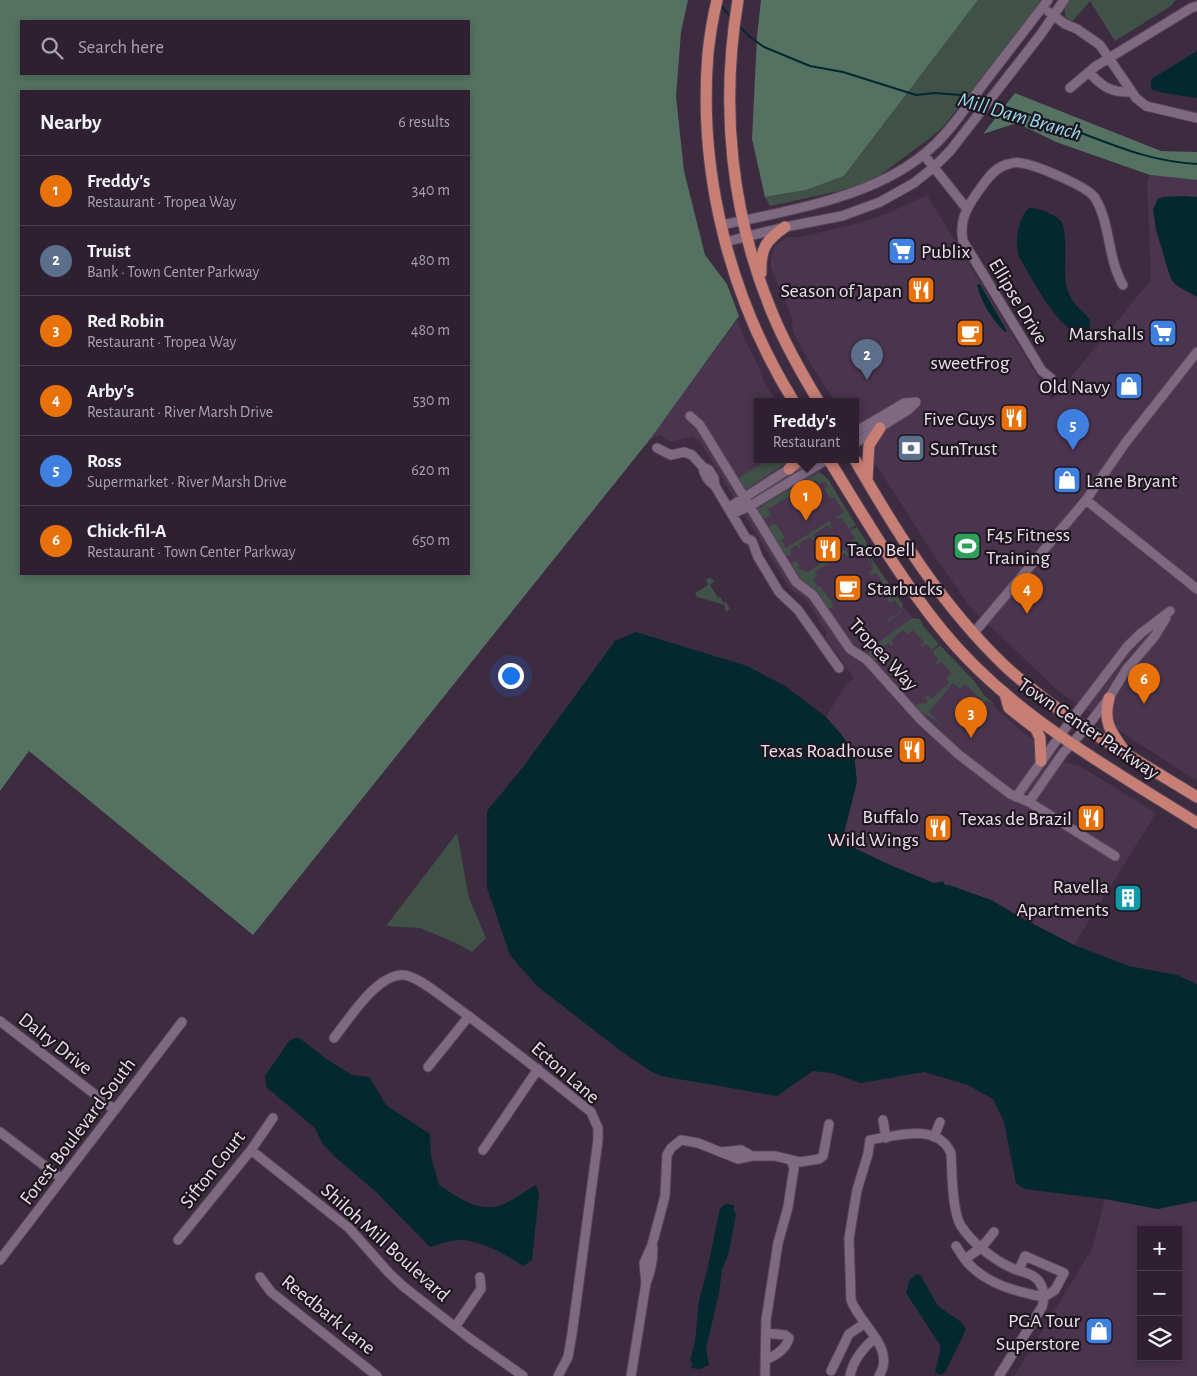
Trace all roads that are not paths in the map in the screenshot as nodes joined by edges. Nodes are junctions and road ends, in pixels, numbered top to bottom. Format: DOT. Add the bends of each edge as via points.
graph roads {
  1 [pos="716,0"];
  2 [pos="1064,0"];
  3 [pos="738,1"];
  4 [pos="1045,4"];
  5 [pos="1197,6"];
  6 [pos="1053,16"];
  7 [pos="1110,58"];
  8 [pos="1089,72"];
  9 [pos="1070,88"];
  10 [pos="1132,92"];
  11 [pos="1197,118"];
  12 [pos="924,154"];
  13 [pos="934,167"];
  14 [pos="967,209"];
  15 [pos="743,221"];
  16 [pos="721,225"];
  17 [pos="785,227"];
  18 [pos="747,237"];
  19 [pos="725,242"];
  20 [pos="761,284"];
  21 [pos="1123,285"];
  22 [pos="1197,352"];
  23 [pos="1052,378"];
  24 [pos="792,398"];
  25 [pos="817,398"];
  26 [pos="690,416"];
  27 [pos="880,428"];
  28 [pos="859,430"];
  29 [pos="859,441"];
  30 [pos="657,448"];
  31 [pos="795,463"];
  32 [pos="802,463"];
  33 [pos="823,463"];
  34 [pos="830,463"];
  35 [pos="857,463"];
  36 [pos="789,469"];
  37 [pos="867,481"];
  38 [pos="744,497"];
  39 [pos="1086,500"];
  40 [pos="750,506"];
  41 [pos="730,511"];
  42 [pos="1197,590"];
  43 [pos="973,634"];
  44 [pos="838,668"];
  45 [pos="1005,694"];
  46 [pos="1109,698"];
  47 [pos="1072,719"];
  48 [pos="1086,728"];
  49 [pos="1060,736"];
  50 [pos="1072,744"];
  51 [pos="1126,752"];
  52 [pos="1041,761"];
  53 [pos="1016,797"];
  54 [pos="1197,797"];
  55 [pos="1029,802"];
  56 [pos="1197,823"];
  57 [pos="1114,856"];
  58 [pos="469,1016"];
  59 [pos="0,1021"];
  60 [pos="182,1022"];
  61 [pos="334,1038"];
  62 [pos="428,1067"];
  63 [pos="538,1069"];
  64 [pos="115,1110"];
  65 [pos="273,1118"];
  66 [pos="883,1120"];
  67 [pos="940,1122"];
  68 [pos="829,1124"];
  69 [pos="0,1132"];
  70 [pos="934,1137"];
  71 [pos="886,1138"];
  72 [pos="251,1150"];
  73 [pos="483,1150"];
  74 [pos="791,1160"];
  75 [pos="62,1179"];
  76 [pos="994,1232"];
  77 [pos="178,1240"];
  78 [pos="956,1246"];
  79 [pos="4,1247"];
  80 [pos="982,1247"];
  81 [pos="965,1258"];
  82 [pos="0,1260"];
  83 [pos="1019,1270"];
  84 [pos="260,1277"];
  85 [pos="480,1277"];
  86 [pos="1044,1297"];
  87 [pos="864,1324"];
  88 [pos="455,1327"];
  89 [pos="766,1333"];
  90 [pos="875,1338"];
  91 [pos="765,1360"];
  92 [pos="831,1371"];
  93 [pos="378,1376"];
  94 [pos="523,1376"];
  95 [pos="558,1376"];
  96 [pos="631,1376"];
  97 [pos="765,1376"];
  98 [pos="850,1376"];
  99 [pos="879,1376"];
  100 [pos="999,1376"];
  1 -- 16 [label="main road" via="708,53 708,135"];
  2 -- 6 [label="street"];
  3 -- 15 [label="main road" via="729,75 730,126"];
  4 -- 6 [label="street"];
  4 -- 12 [label="street" via="960,114"];
  5 -- 7 [label="street"];
  6 -- 7 [label="street" via="1100,44"];
  6 -- 13 [label="street" via="950,151"];
  7 -- 8 [label="street"];
  7 -- 10 [label="street"];
  8 -- 9 [label="street"];
  8 -- 10 [label="street" via="1098,83 1114,91"];
  10 -- 11 [label="street" via="1146,106"];
  12 -- 13 [label="street"];
  12 -- 15 [label="street" via="886,179 862,189"];
  13 -- 14 [label="street"];
  13 -- 17 [label="street" via="914,183 880,202 842,216"];
  14 -- 21 [label="street, Ellipse Drive" via="994,172 1007,164 1020,163 1038,168 1090,191 1101,210 1117,274"];
  14 -- 23 [label="street, Ellipse Drive" via="961,229 963,241 1042,371"];
  15 -- 16 [label="street"];
  15 -- 18 [label="main road"];
  16 -- 19 [label="main road"];
  17 -- 18 [label="street"];
  17 -- 20 [label="main road" via="765,246"];
  18 -- 19 [label="street"];
  18 -- 20 [label="main road"];
  19 -- 24 [label="main road" via="755,329"];
  20 -- 25 [label="main road" via="780,331"];
  22 -- 39 [label="street" via="1126,442"];
  26 -- 38 [label="street, Tropea Way" via="700,425"];
  27 -- 28 [label="street" via="916,402 904,404"];
  27 -- 29 [label="street"];
  27 -- 37 [label="main road" via="869,445"];
  30 -- 41 [label="street" via="671,455 688,453 703,467 703,473"];
  31 -- 36 [label="main road"];
  32 -- 36 [label="street"];
  33 -- 40 [label="street"];
  34 -- 45 [label="main road, Town Center Parkway" via="900,575 942,630"];
  35 -- 37 [label="main road, Town Center Parkway"];
  36 -- 38 [label="street"];
  37 -- 43 [label="main road, Town Center Parkway" via="926,574"];
  38 -- 40 [label="street, Tropea Way"];
  38 -- 41 [label="street"];
  39 -- 42 [label="street"];
  39 -- 43 [label="street"];
  40 -- 41 [label="street"];
  40 -- 53 [label="street, Tropea Way" via="796,582 813,595 850,649 867,660 942,739"];
  41 -- 44 [label="street" via="750,551 758,557 780,593 798,610"];
  43 -- 47 [label="main road, Town Center Parkway" via="1008,668"];
  45 -- 49 [label="main road, Town Center Parkway"];
  45 -- 52 [label="main road" via="1008,708 1036,729 1040,738"];
  46 -- 47 [label="street" via="1170,611 1127,647"];
  46 -- 48 [label="street"];
  46 -- 51 [label="main road" via="1106,710 1110,730"];
  47 -- 48 [label="main road, Town Center Parkway"];
  47 -- 49 [label="street"];
  48 -- 50 [label="street"];
  48 -- 51 [label="main road, Town Center Parkway"];
  49 -- 50 [label="main road, Town Center Parkway"];
  49 -- 52 [label="street"];
  50 -- 55 [label="street"];
  50 -- 56 [label="main road, Town Center Parkway"];
  51 -- 54 [label="main road, Town Center Parkway"];
  52 -- 53 [label="street"];
  53 -- 55 [label="street, Tropea Way"];
  55 -- 57 [label="street, Tropea Way"];
  58 -- 61 [label="street, Ecton Lane" via="422,983 403,975 384,980 375,988"];
  58 -- 62 [label="street"];
  58 -- 63 [label="street, Ecton Lane"];
  59 -- 64 [label="street, Dalry Drive"];
  60 -- 64 [label="street, Forest Boulevard South"];
  63 -- 73 [label="street"];
  63 -- 95 [label="street, Ecton Lane" via="591,1112 598,1128 572,1334 568,1358"];
  64 -- 75 [label="street, Forest Boulevard South"];
  65 -- 72 [label="street, Sifton Court"];
  66 -- 71 [label="street"];
  67 -- 70 [label="street"];
  68 -- 74 [label="street" via="823,1156 800,1162"];
  69 -- 75 [label="street"];
  70 -- 71 [label="street" via="922,1133"];
  70 -- 80 [label="street" via="947,1145 950,1153 956,1213 961,1226"];
  71 -- 87 [label="street" via="870,1140 849,1238 850,1300"];
  72 -- 77 [label="street, Sifton Court"];
  72 -- 88 [label="street, Shiloh Mill Boulevard" via="348,1228 404,1287"];
  74 -- 89 [label="street" via="794,1168 778,1243"];
  74 -- 96 [label="street" via="775,1156 738,1160 698,1143 681,1140 671,1148 667,1155 665,1196 652,1245 652,1264 646,1282"];
  75 -- 79 [label="street, Forest Boulevard South"];
  76 -- 80 [label="street"];
  78 -- 81 [label="street"];
  79 -- 82 [label="street, Forest Boulevard South"];
  80 -- 81 [label="street"];
  80 -- 83 [label="street"];
  81 -- 86 [label="street" via="998,1284"];
  83 -- 86 [label="street" via="1038,1280"];
  83 -- 86 [label="street" via="1025,1256 1064,1273 1055,1290"];
  84 -- 93 [label="street, Reedbark Lane" via="271,1292"];
  85 -- 88 [label="street" via="481,1289"];
  86 -- 100 [label="street" via="1042,1307"];
  87 -- 90 [label="street"];
  87 -- 92 [label="street" via="849,1334"];
  88 -- 94 [label="street, Shiloh Mill Boulevard"];
  89 -- 91 [label="street"];
  89 -- 91 [label="street" via="789,1338 788,1344 775,1356"];
  90 -- 98 [label="street" via="864,1347"];
  90 -- 99 [label="street" via="884,1356"];
  91 -- 97 [label="street"];
}
